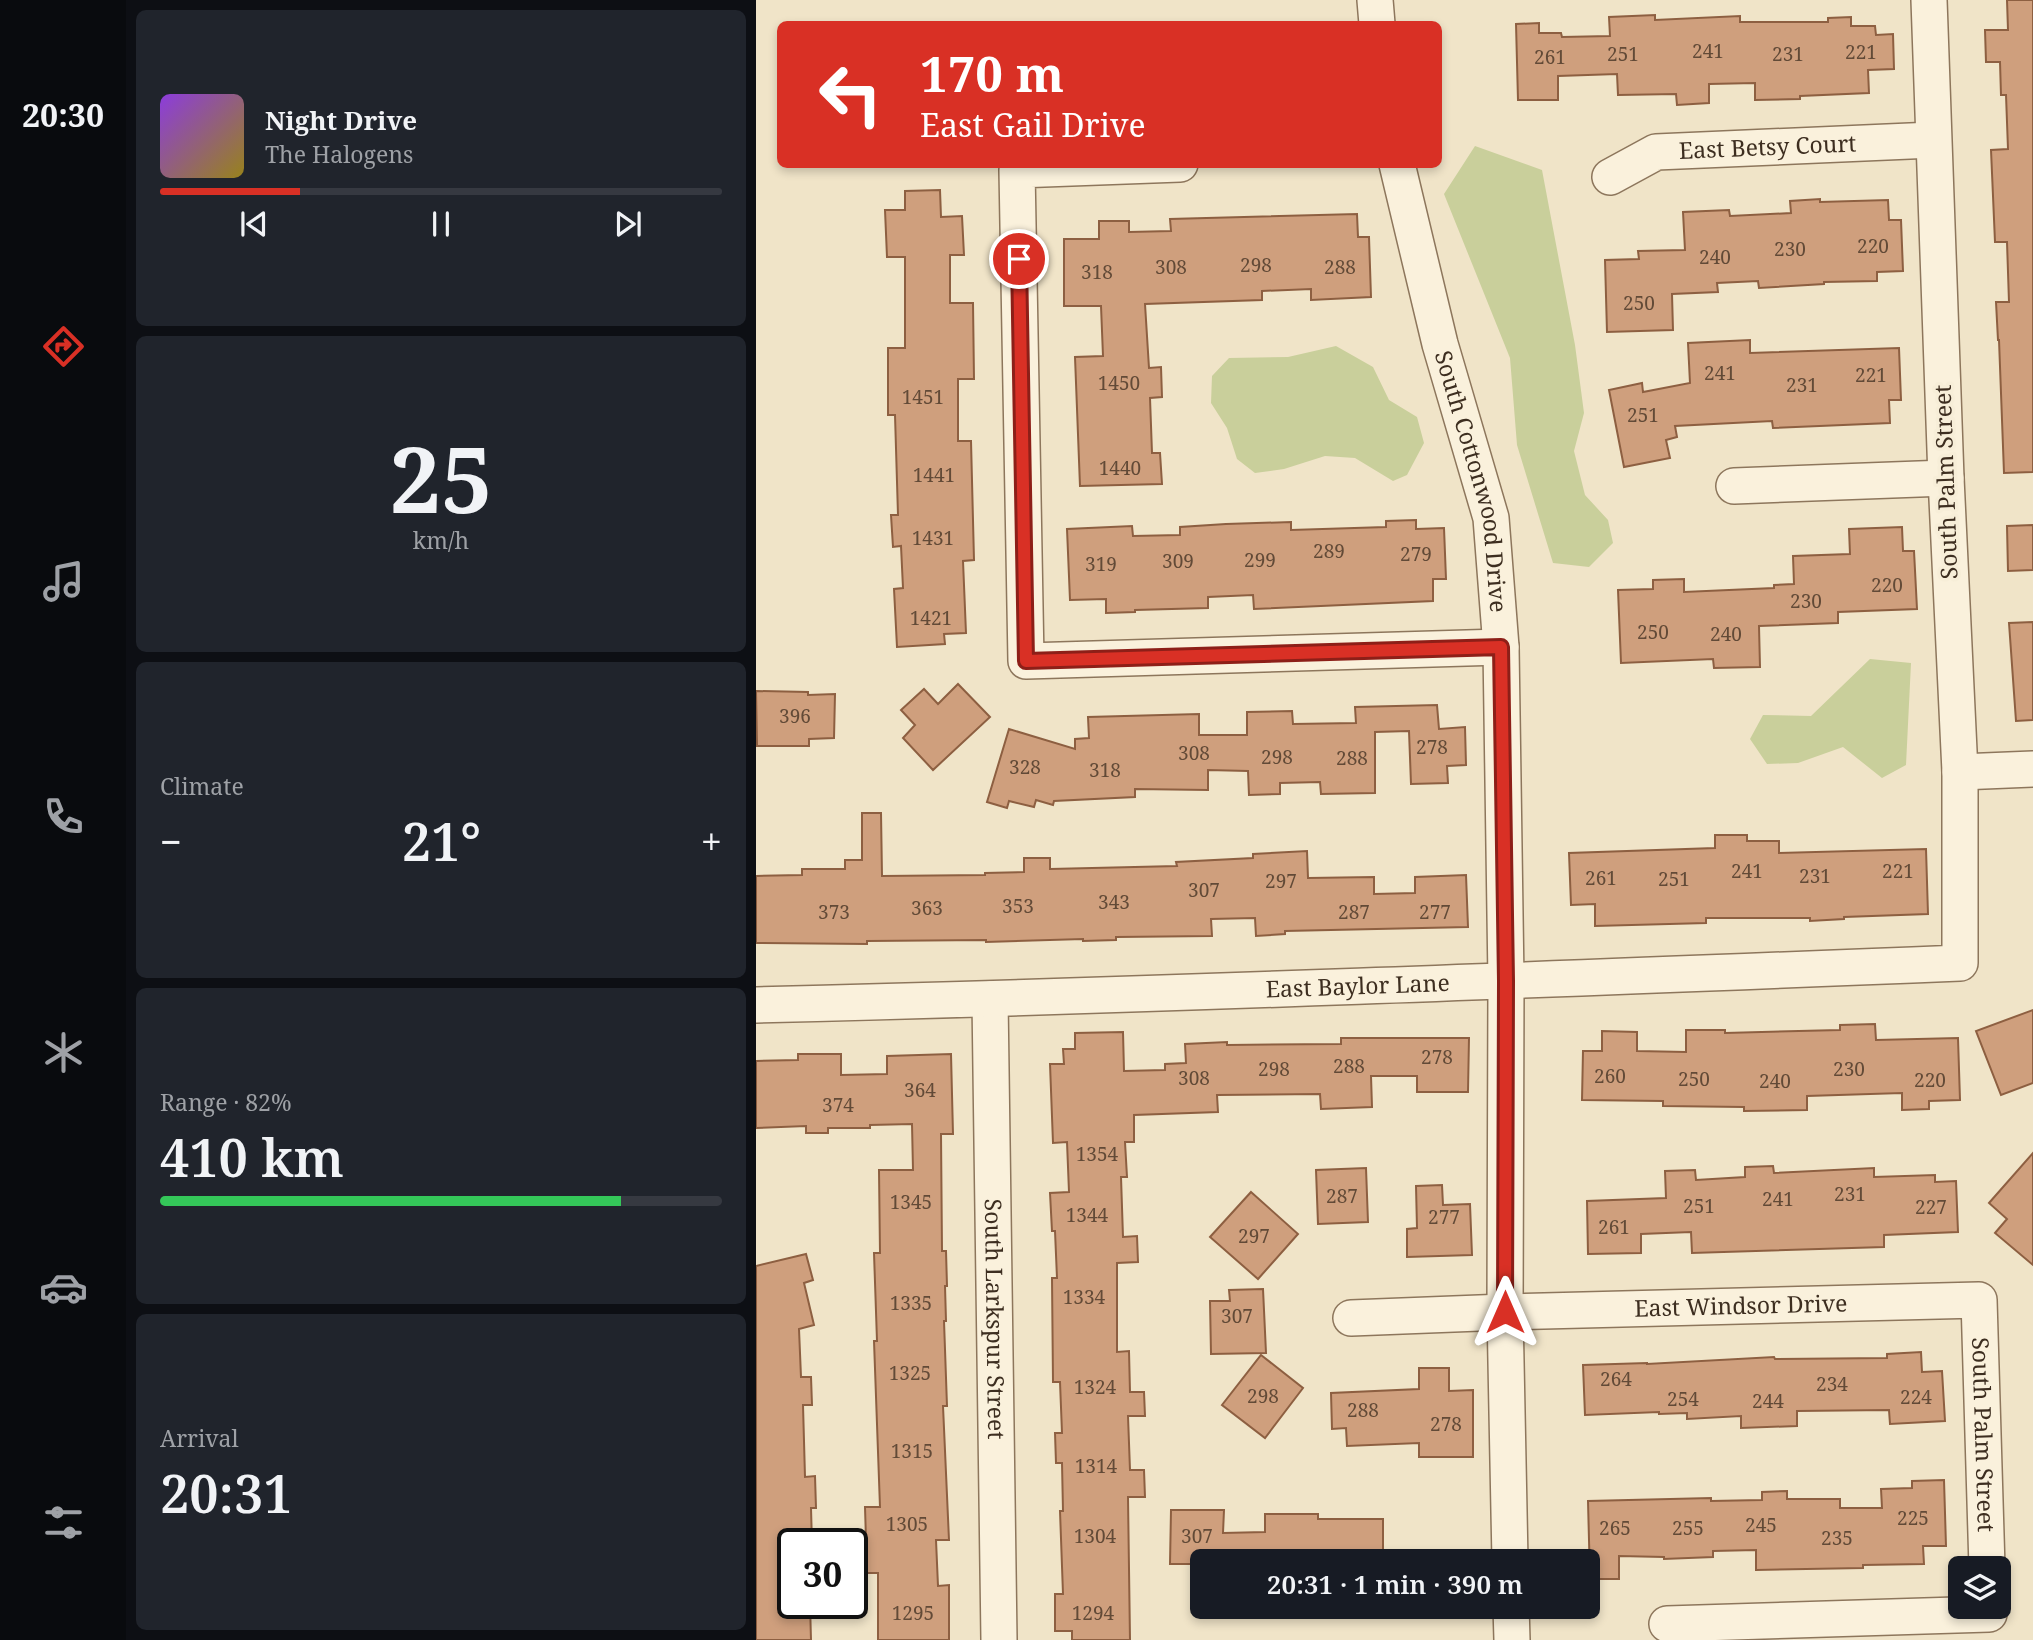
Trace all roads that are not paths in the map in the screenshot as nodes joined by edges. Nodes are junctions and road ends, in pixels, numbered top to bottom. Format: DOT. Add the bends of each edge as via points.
graph roads {
  1 [pos="1375,0"];
  2 [pos="1929,0"];
  3 [pos="1377,21"];
  4 [pos="1933,140"];
  5 [pos="1071,168"];
  6 [pos="1398,168"];
  7 [pos="1610,177"];
  8 [pos="1946,478"];
  9 [pos="1734,486"];
  10 [pos="1501,647"];
  11 [pos="2033,769"];
  12 [pos="1960,772"];
  13 [pos="1960,963"];
  14 [pos="1506,981"];
  15 [pos="990,999"];
  16 [pos="756,1005"];
  17 [pos="1979,1300"];
  18 [pos="1505,1312"];
  19 [pos="1351,1318"];
  20 [pos="1510,1549"];
  21 [pos="1987,1556"];
  22 [pos="1511,1619"];
  23 [pos="1989,1620"];
  24 [pos="1667,1625"];
  25 [pos="999,1640"];
  26 [pos="1512,1640"];
  1 -- 3 [label="street"];
  2 -- 4 [label="street, South Palm Street"];
  4 -- 7 [label="street, East Betsy Court" via="1656,152"];
  4 -- 8 [label="street, South Palm Street"];
  5 -- 10 [label="street" via="1017,170 1026,661"];
  6 -- 10 [label="street, South Cottonwood Drive" via="1440,344 1491,518"];
  8 -- 9 [label="street"];
  8 -- 12 [label="street, South Palm Street"];
  10 -- 14 [label="street, South Cottonwood Drive"];
  11 -- 12 [label="street"];
  12 -- 13 [label="street, South Palm Street"];
  13 -- 14 [label="street, East Baylor Lane"];
  14 -- 15 [label="street, East Baylor Lane"];
  14 -- 18 [label="street, South Cottonwood Drive"];
  15 -- 16 [label="street, East Baylor Lane"];
  15 -- 25 [label="street, South Larkspur Street"];
  17 -- 18 [label="street, East Windsor Drive"];
  17 -- 21 [label="street, South Palm Street"];
  18 -- 19 [label="street, East Windsor Drive"];
  18 -- 20 [label="street, South Cottonwood Drive"];
  22 -- 26 [label="street"];
  23 -- 24 [label="street"];
}
